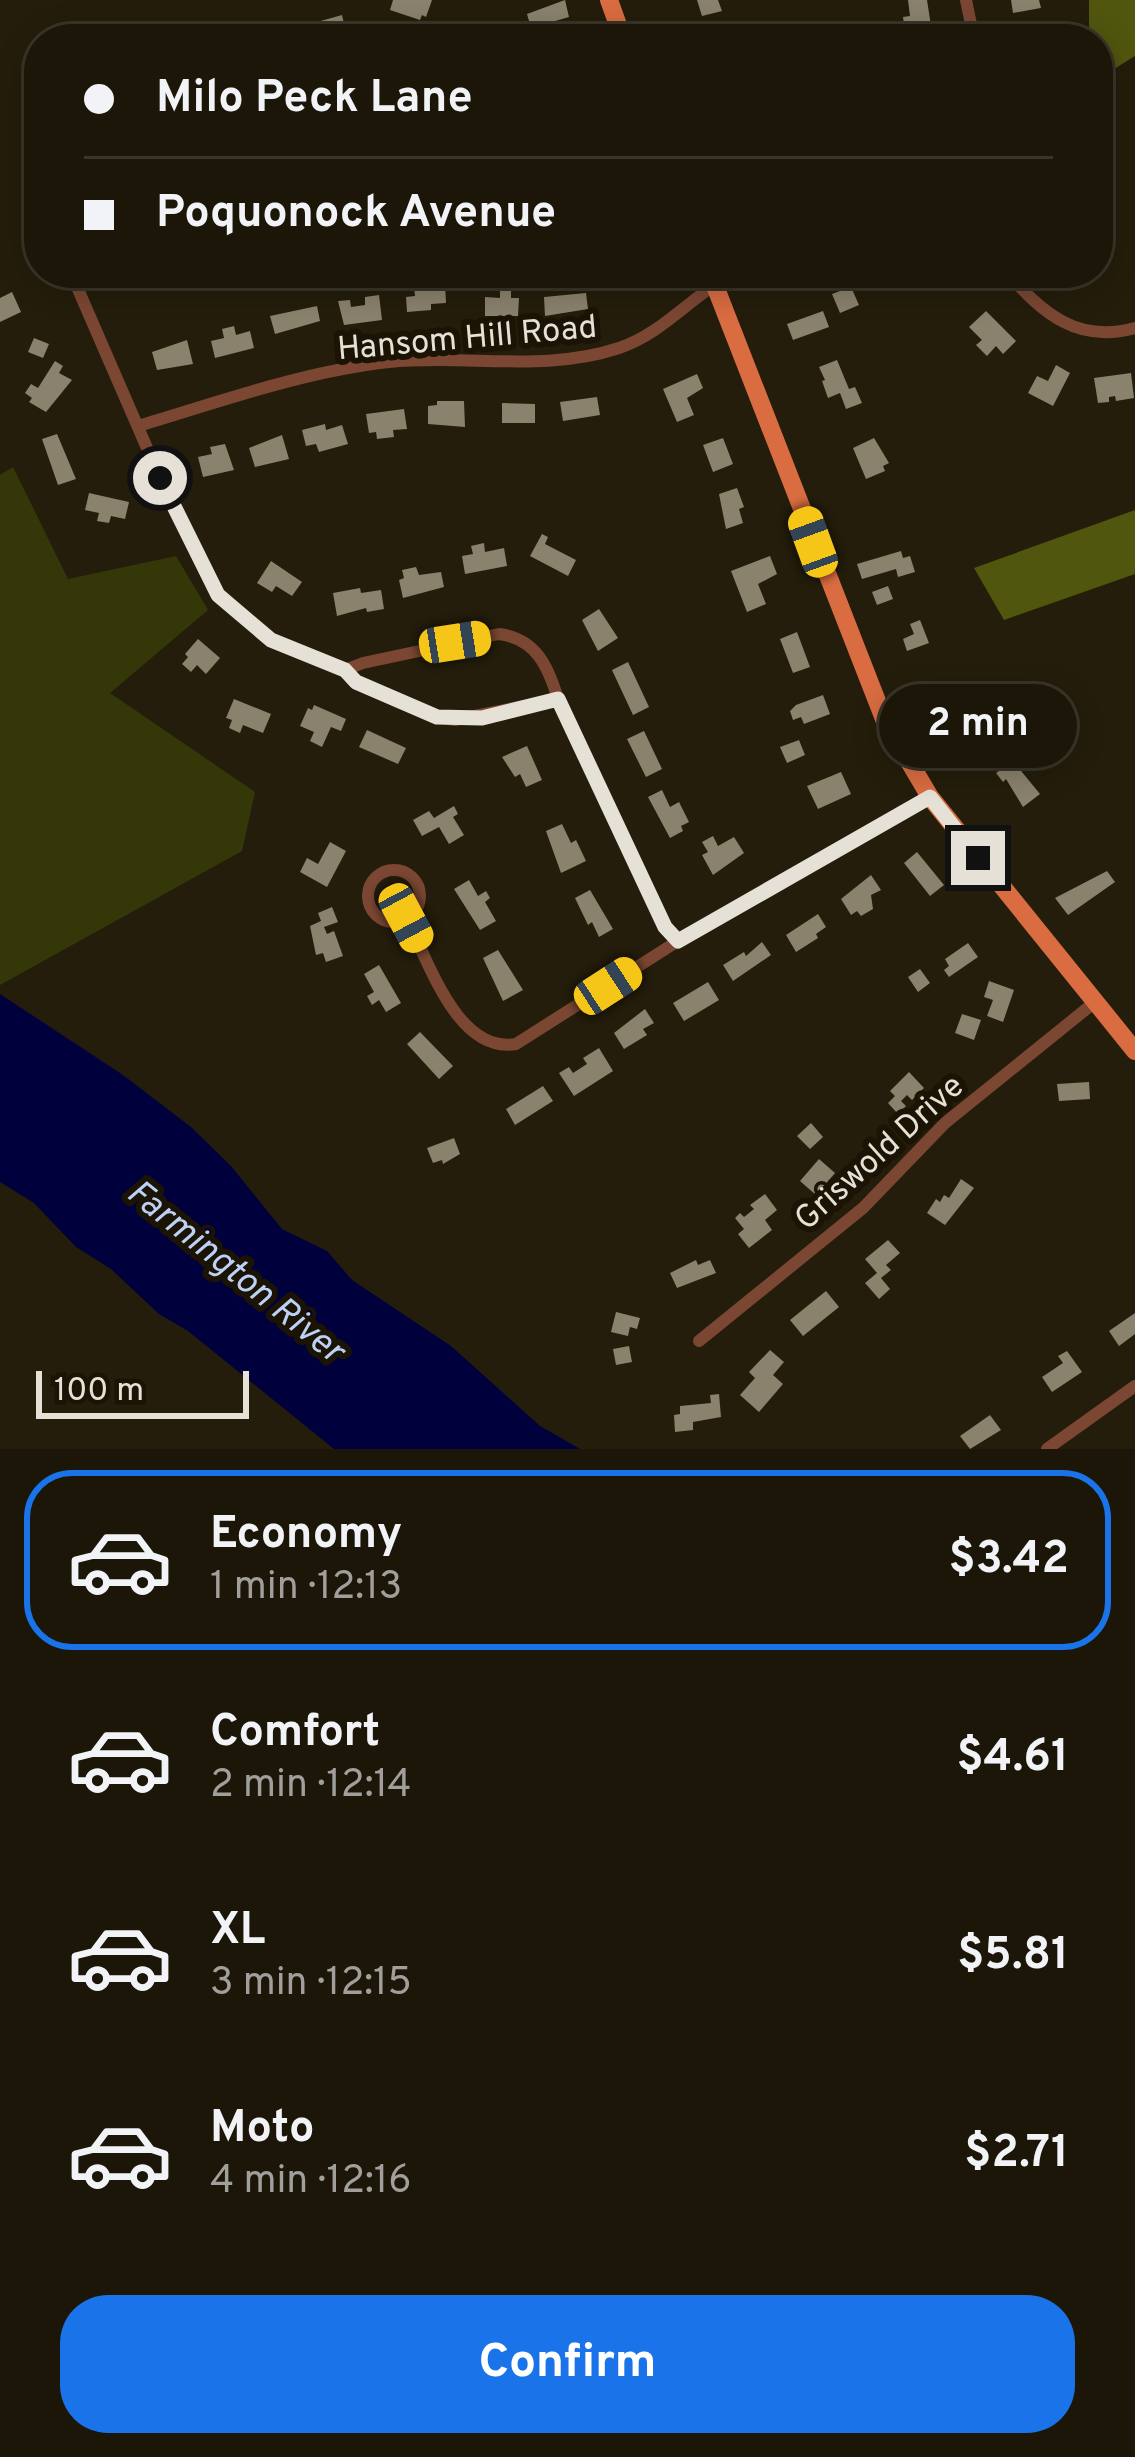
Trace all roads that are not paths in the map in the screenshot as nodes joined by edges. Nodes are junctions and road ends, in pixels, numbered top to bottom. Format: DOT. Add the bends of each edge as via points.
graph roads {
  1 [pos="78,288"];
  2 [pos="701,288"];
  3 [pos="715,288"];
  4 [pos="1023,288"];
  5 [pos="1135,328"];
  6 [pos="138,426"];
  7 [pos="345,670"];
  8 [pos="558,699"];
  9 [pos="930,797"];
  10 [pos="406,918"];
  11 [pos="678,941"];
  12 [pos="1095,1002"];
  13 [pos="1135,1051"];
  14 [pos="698,1341"];
  15 [pos="1135,1386"];
  16 [pos="1047,1449"];
  1 -- 6 [label="street"];
  2 -- 6 [label="street, Hansom Hill Road" via="638,341 584,358 383,363"];
  3 -- 9 [label="main road" via="870,689"];
  4 -- 5 [label="street" via="1058,322 1101,334"];
  6 -- 7 [label="street" via="218,595 271,640"];
  7 -- 8 [label="street" via="356,682 455,720"];
  7 -- 8 [label="street" via="499,634 541,656"];
  8 -- 11 [label="street"];
  9 -- 11 [label="street"];
  9 -- 12 [label="main road"];
  10 -- 10 [label="street" via="418,903 417,886 406,873 380,874 368,896 374,912 389,921"];
  10 -- 11 [label="street" via="465,1028 497,1046 526,1039"];
  12 -- 13 [label="main road"];
  12 -- 14 [label="street, Griswold Drive"];
  15 -- 16 [label="street"];
}
